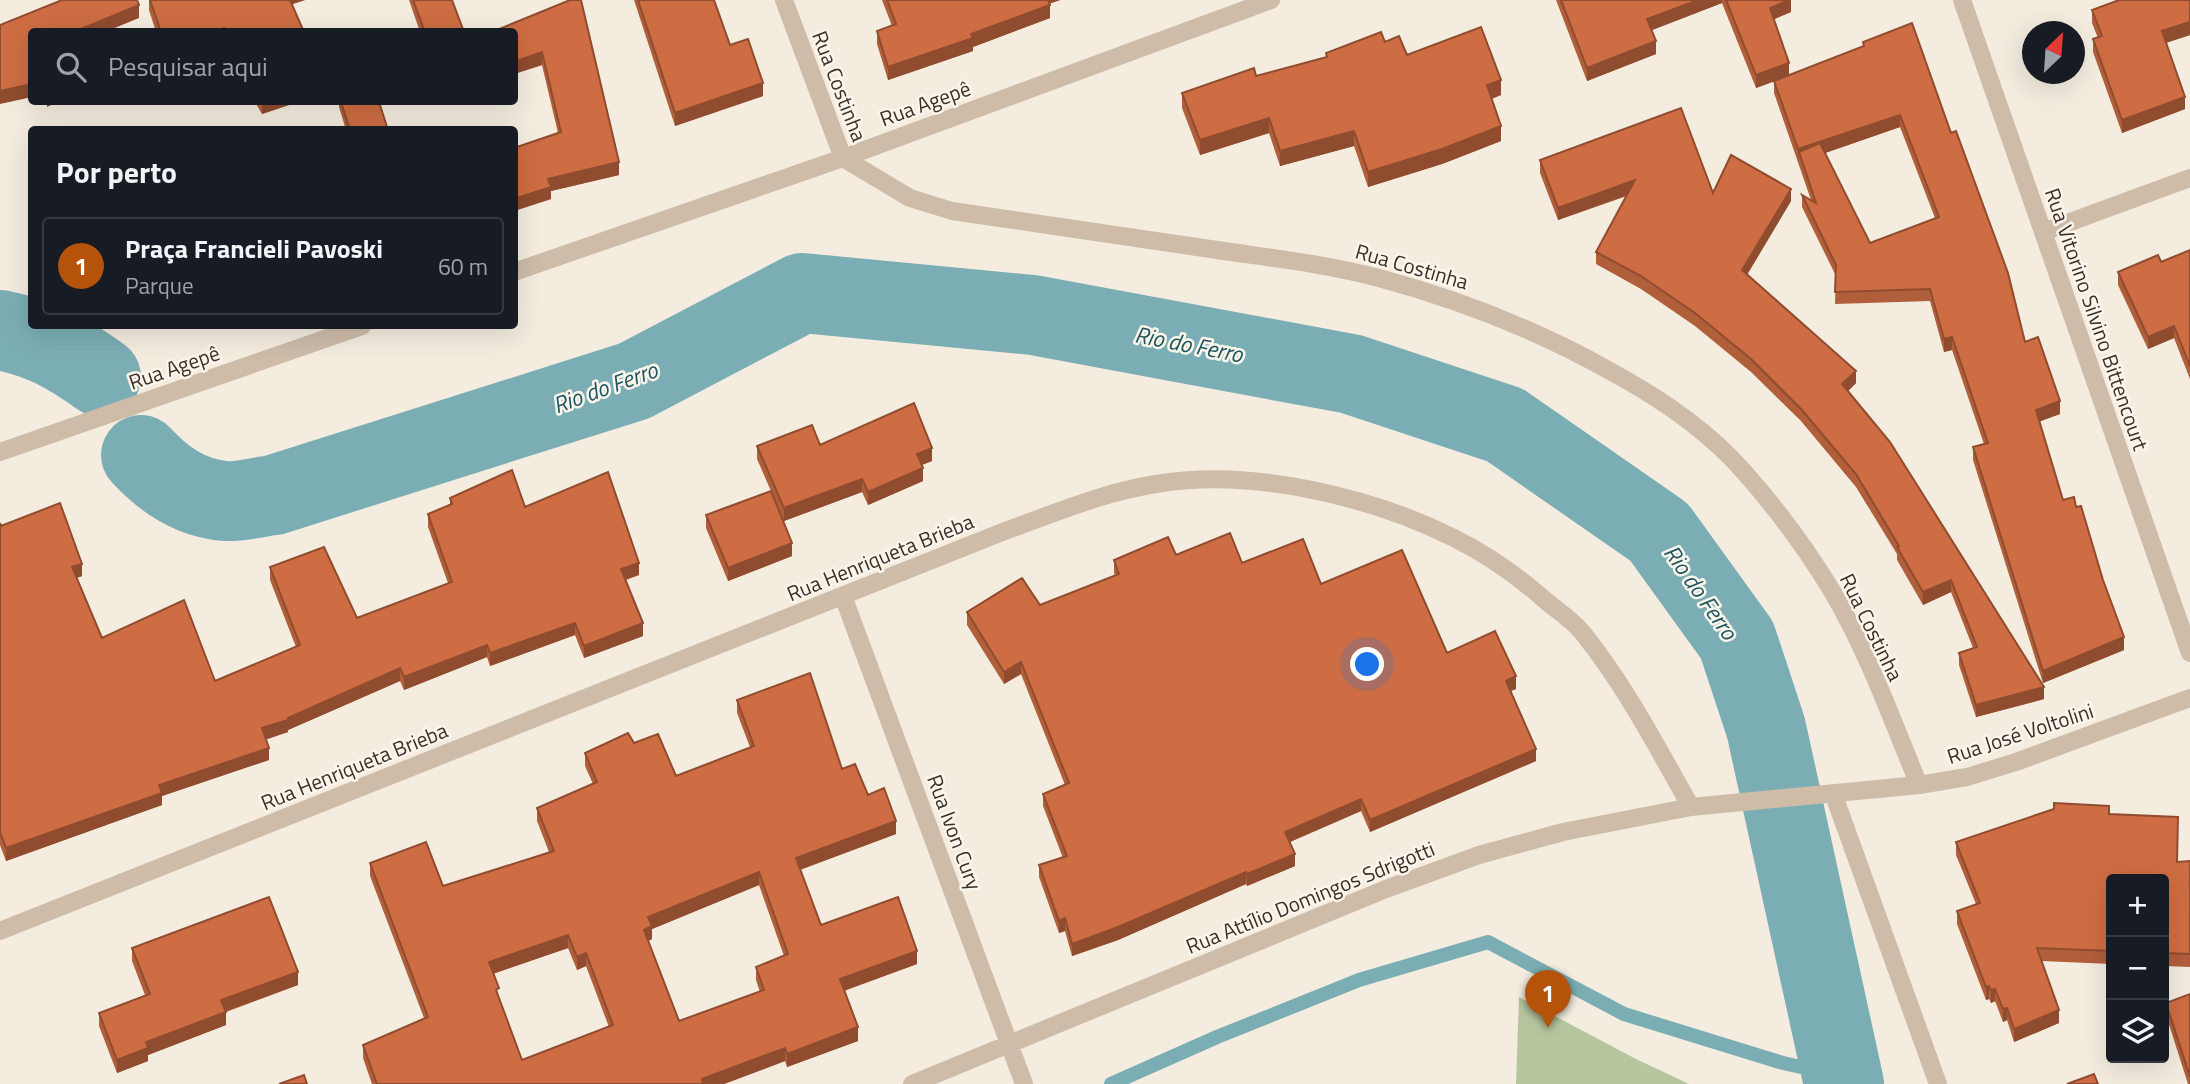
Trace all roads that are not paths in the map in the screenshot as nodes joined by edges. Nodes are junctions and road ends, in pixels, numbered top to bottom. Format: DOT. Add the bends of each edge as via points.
graph roads {
  1 [pos="784,0"];
  2 [pos="1271,0"];
  3 [pos="1962,0"];
  4 [pos="843,158"];
  5 [pos="2190,178"];
  6 [pos="2043,232"];
  7 [pos="518,271"];
  8 [pos="353,329"];
  9 [pos="0,452"];
  10 [pos="843,596"];
  11 [pos="2190,653"];
  12 [pos="2190,698"];
  13 [pos="1919,785"];
  14 [pos="1826,794"];
  15 [pos="1740,801"];
  16 [pos="1691,807"];
  17 [pos="0,931"];
  18 [pos="1009,1044"];
  19 [pos="912,1084"];
  20 [pos="1024,1084"];
  21 [pos="1938,1084"];
  1 -- 4 [label="street, Rua Costinha"];
  2 -- 4 [label="street, Rua Agepê"];
  3 -- 6 [label="street, Rua Vitorino Silvino Bittencourt"];
  4 -- 7 [label="street, Rua Agepê"];
  4 -- 13 [label="street, Rua Costinha" via="910,198 952,211 1316,265 1388,280 1501,317 1635,384 1687,419 1744,471 1790,529 1832,591"];
  5 -- 6 [label="street"];
  6 -- 11 [label="street, Rua Vitorino Silvino Bittencourt"];
  8 -- 9 [label="street, Rua Agepê"];
  10 -- 16 [label="street, Rua Henriqueta Brieba" via="1087,500 1157,483 1224,478 1298,487 1385,510 1443,534 1525,583 1580,630 1626,694"];
  10 -- 17 [label="street, Rua Henriqueta Brieba"];
  10 -- 18 [label="street, Rua Ivon Cury"];
  12 -- 13 [label="street, Rua José Voltolini" via="1967,778"];
  13 -- 14 [label="street, Rua José Voltolini"];
  14 -- 15 [label="street, Rua José Voltolini"];
  14 -- 21 [label="street"];
  15 -- 16 [label="street, Rua Attílio Domingos Sdrigotti"];
  16 -- 18 [label="street, Rua Attílio Domingos Sdrigotti" via="1563,832 1479,855"];
  18 -- 19 [label="street, Rua Attílio Domingos Sdrigotti"];
  18 -- 20 [label="street, Rua Ivon Cury"];
}
